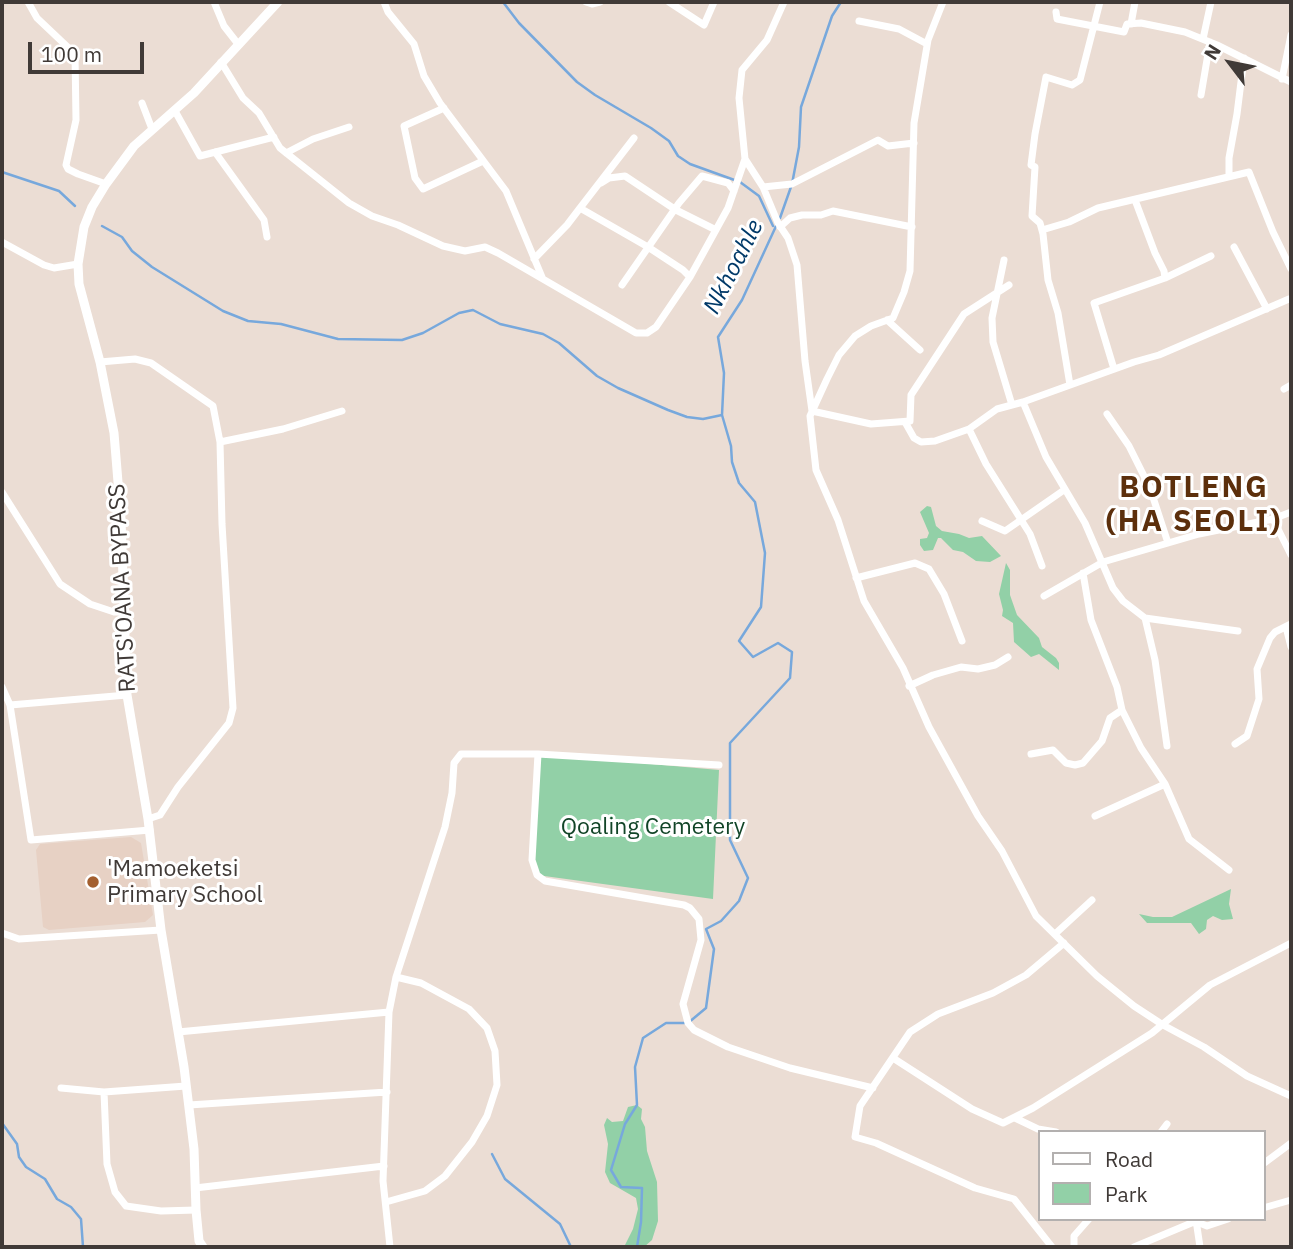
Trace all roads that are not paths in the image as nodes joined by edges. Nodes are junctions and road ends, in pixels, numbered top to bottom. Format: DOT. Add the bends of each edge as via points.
graph roads {
  1 [pos="30,2"];
  2 [pos="214,2"];
  3 [pos="278,2"];
  4 [pos="384,2"];
  5 [pos="586,2"];
  6 [pos="600,2"];
  7 [pos="669,2"];
  8 [pos="714,2"];
  9 [pos="784,2"];
  10 [pos="943,2"];
  11 [pos="1100,2"];
  12 [pos="1135,2"];
  13 [pos="1212,2"];
  14 [pos="1056,12"];
  15 [pos="859,21"];
  16 [pos="1131,24"];
  17 [pos="1095,27"];
  18 [pos="1291,35"];
  19 [pos="1206,41"];
  20 [pos="238,44"];
  21 [pos="927,44"];
  22 [pos="1244,58"];
  23 [pos="221,62"];
  24 [pos="1282,79"];
  25 [pos="1291,82"];
  26 [pos="1201,96"];
  27 [pos="142,103"];
  28 [pos="443,108"];
  29 [pos="175,111"];
  30 [pos="349,127"];
  31 [pos="152,129"];
  32 [pos="274,137"];
  33 [pos="634,138"];
  34 [pos="914,143"];
  35 [pos="215,152"];
  36 [pos="286,153"];
  37 [pos="745,159"];
  38 [pos="483,161"];
  39 [pos="1229,176"];
  40 [pos="601,183"];
  41 [pos="106,184"];
  42 [pos="763,187"];
  43 [pos="734,191"];
  44 [pos="1135,200"];
  45 [pos="580,208"];
  46 [pos="676,210"];
  47 [pos="780,227"];
  48 [pos="912,227"];
  49 [pos="716,230"];
  50 [pos="1042,230"];
  51 [pos="267,237"];
  52 [pos="2,242"];
  53 [pos="648,247"];
  54 [pos="1234,247"];
  55 [pos="1211,256"];
  56 [pos="534,259"];
  57 [pos="1004,260"];
  58 [pos="78,264"];
  59 [pos="1291,269"];
  60 [pos="690,277"];
  61 [pos="541,278"];
  62 [pos="1165,278"];
  63 [pos="622,285"];
  64 [pos="1009,285"];
  65 [pos="998,291"];
  66 [pos="1291,301"];
  67 [pos="1267,309"];
  68 [pos="887,320"];
  69 [pos="920,350"];
  70 [pos="100,362"];
  71 [pos="1114,369"];
  72 [pos="1070,384"];
  73 [pos="1023,402"];
  74 [pos="1012,405"];
  75 [pos="342,411"];
  76 [pos="812,411"];
  77 [pos="1107,414"];
  78 [pos="905,422"];
  79 [pos="969,429"];
  80 [pos="220,442"];
  81 [pos="1064,490"];
  82 [pos="2,492"];
  83 [pos="1291,512"];
  84 [pos="1273,519"];
  85 [pos="1022,520"];
  86 [pos="982,521"];
  87 [pos="1168,543"];
  88 [pos="1291,555"];
  89 [pos="1103,562"];
  90 [pos="1042,566"];
  91 [pos="1083,573"];
  92 [pos="856,578"];
  93 [pos="1044,596"];
  94 [pos="124,612"];
  95 [pos="1145,618"];
  96 [pos="1289,626"];
  97 [pos="1238,631"];
  98 [pos="962,641"];
  99 [pos="1291,647"];
  100 [pos="1008,657"];
  101 [pos="909,686"];
  102 [pos="2,687"];
  103 [pos="127,695"];
  104 [pos="10,705"];
  105 [pos="1122,710"];
  106 [pos="1235,744"];
  107 [pos="1167,746"];
  108 [pos="538,754"];
  109 [pos="1031,754"];
  110 [pos="719,765"];
  111 [pos="1165,784"];
  112 [pos="1095,816"];
  113 [pos="148,819"];
  114 [pos="150,830"];
  115 [pos="1229,870"];
  116 [pos="1092,900"];
  117 [pos="161,930"];
  118 [pos="2,933"];
  119 [pos="1055,934"];
  120 [pos="1064,943"];
  121 [pos="1291,943"];
  122 [pos="396,977"];
  123 [pos="389,1012"];
  124 [pos="1163,1025"];
  125 [pos="178,1032"];
  126 [pos="893,1058"];
  127 [pos="186,1086"];
  128 [pos="61,1088"];
  129 [pos="873,1088"];
  130 [pos="104,1092"];
  131 [pos="387,1092"];
  132 [pos="1291,1097"];
  133 [pos="189,1105"];
  134 [pos="1014,1118"];
  135 [pos="1044,1130"];
  136 [pos="1291,1143"];
  137 [pos="1265,1162"];
  138 [pos="384,1166"];
  139 [pos="195,1188"];
  140 [pos="1291,1200"];
  141 [pos="386,1202"];
  142 [pos="1265,1207"];
  143 [pos="196,1210"];
  144 [pos="1087,1221"];
  145 [pos="1196,1221"];
  146 [pos="1198,1221"];
  147 [pos="1200,1221"];
  148 [pos="1222,1221"];
  149 [pos="203,1247"];
  150 [pos="390,1247"];
  151 [pos="1052,1247"];
  152 [pos="1074,1247"];
  153 [pos="1135,1247"];
  154 [pos="1200,1247"];
  1 -- 41 [label="street" via="37,18 75,54 76,120 66,165"];
  2 -- 20 [label="street"];
  3 -- 20 [label="street, RATS'OANA BYPASS"];
  4 -- 28 [label="street" via="414,44 424,76"];
  5 -- 6 [label="street"];
  7 -- 8 [label="street" via="704,25"];
  9 -- 37 [label="street" via="767,40 742,70 739,98"];
  10 -- 21 [label="street"];
  11 -- 17 [label="street"];
  12 -- 16 [label="street"];
  13 -- 19 [label="street"];
  14 -- 17 [label="street" via="1057,19"];
  15 -- 21 [label="street" via="899,29"];
  16 -- 17 [label="street" via="1124,32"];
  16 -- 19 [label="street" via="1185,32"];
  17 -- 50 [label="street" via="1080,80 1072,85 1046,77 1031,165 1035,167 1032,216"];
  18 -- 24 [label="street"];
  19 -- 22 [label="street"];
  19 -- 26 [label="street"];
  20 -- 23 [label="street, RATS'OANA BYPASS"];
  21 -- 34 [label="street"];
  22 -- 24 [label="street"];
  22 -- 39 [label="street"];
  23 -- 29 [label="street, RATS'OANA BYPASS"];
  23 -- 32 [label="street"];
  24 -- 25 [label="street"];
  27 -- 31 [label="street"];
  28 -- 38 [label="street"];
  28 -- 38 [label="street" via="404,126 415,178 423,189"];
  29 -- 31 [label="street, RATS'OANA BYPASS"];
  29 -- 35 [label="street" via="200,156"];
  30 -- 36 [label="street"];
  31 -- 41 [label="street, RATS'OANA BYPASS"];
  32 -- 35 [label="street"];
  32 -- 36 [label="street"];
  33 -- 40 [label="street"];
  34 -- 42 [label="street" via="888,146 878,140 792,184"];
  34 -- 48 [label="street"];
  35 -- 51 [label="street" via="264,220"];
  36 -- 61 [label="street" via="372,216 443,246 465,251 485,247"];
  37 -- 42 [label="street"];
  37 -- 43 [label="street"];
  38 -- 56 [label="street" via="506,191"];
  39 -- 44 [label="street"];
  39 -- 59 [label="street" via="1250,172"];
  40 -- 45 [label="street"];
  40 -- 46 [label="street" via="625,176"];
  41 -- 58 [label="street, RATS'OANA BYPASS" via="84,227"];
  42 -- 47 [label="street"];
  43 -- 46 [label="street" via="728,183 702,176"];
  43 -- 49 [label="street"];
  44 -- 50 [label="street" via="1098,208"];
  44 -- 62 [label="street"];
  45 -- 53 [label="street"];
  45 -- 56 [label="street"];
  46 -- 49 [label="street"];
  46 -- 53 [label="street"];
  47 -- 48 [label="street" via="790,218 833,211"];
  47 -- 76 [label="street" via="797,265"];
  48 -- 68 [label="street" via="910,271 892,318"];
  49 -- 60 [label="street"];
  50 -- 72 [label="street"];
  52 -- 58 [label="street" via="54,268"];
  53 -- 60 [label="street"];
  53 -- 63 [label="street"];
  54 -- 67 [label="street"];
  55 -- 62 [label="street"];
  56 -- 61 [label="street"];
  57 -- 65 [label="street"];
  58 -- 70 [label="street, RATS'OANA BYPASS"];
  60 -- 61 [label="street" via="647,333 636,333"];
  62 -- 71 [label="street" via="1094,303"];
  64 -- 65 [label="street"];
  65 -- 74 [label="street" via="993,342"];
  65 -- 78 [label="street" via="964,314 911,395 910,421"];
  66 -- 67 [label="street"];
  67 -- 71 [label="street"];
  68 -- 69 [label="street"];
  68 -- 76 [label="street" via="855,336 839,355"];
  70 -- 80 [label="street" via="135,359 151,363 213,406"];
  70 -- 94 [label="street, RATS'OANA BYPASS" via="115,451"];
  71 -- 72 [label="street"];
  72 -- 73 [label="street"];
  73 -- 74 [label="street"];
  73 -- 81 [label="street"];
  74 -- 79 [label="street" via="997,409"];
  75 -- 80 [label="street"];
  76 -- 78 [label="street" via="872,424"];
  76 -- 92 [label="street" via="816,470"];
  77 -- 87 [label="street" via="1150,488"];
  78 -- 79 [label="street" via="921,442"];
  79 -- 85 [label="street"];
  80 -- 113 [label="street" via="233,708 229,723 160,815"];
  81 -- 85 [label="street"];
  81 -- 89 [label="street"];
  82 -- 94 [label="street" via="60,584 90,604"];
  83 -- 84 [label="street"];
  84 -- 87 [label="street"];
  84 -- 88 [label="street"];
  85 -- 86 [label="street" via="1005,531"];
  85 -- 90 [label="street"];
  87 -- 89 [label="street"];
  89 -- 91 [label="street"];
  89 -- 95 [label="street" via="1113,588"];
  91 -- 93 [label="street"];
  91 -- 105 [label="street" via="1091,620"];
  92 -- 98 [label="street" via="915,563 929,569"];
  92 -- 101 [label="street"];
  94 -- 103 [label="street, RATS'OANA BYPASS"];
  95 -- 97 [label="street"];
  95 -- 107 [label="street"];
  96 -- 99 [label="street"];
  96 -- 106 [label="street" via="1270,638 1258,669 1259,699 1247,736"];
  100 -- 101 [label="street" via="995,665 961,667"];
  101 -- 119 [label="street" via="1037,916"];
  102 -- 104 [label="street"];
  103 -- 104 [label="street"];
  103 -- 113 [label="street, RATS'OANA BYPASS"];
  104 -- 114 [label="street" via="31,840"];
  105 -- 109 [label="street" via="1110,718 1102,741 1083,763 1066,763 1053,750"];
  105 -- 111 [label="street"];
  108 -- 110 [label="street"];
  108 -- 122 [label="street" via="461,754 454,764 445,827"];
  108 -- 129 [label="street" via="532,860 537,875 545,881 690,908 699,919 701,940 683,1004 694,1030 790,1068"];
  111 -- 112 [label="street"];
  111 -- 115 [label="street" via="1189,839"];
  113 -- 114 [label="street, RATS'OANA BYPASS"];
  114 -- 117 [label="street, RATS'OANA BYPASS"];
  116 -- 119 [label="street"];
  117 -- 118 [label="street" via="19,939"];
  117 -- 125 [label="street, RATS'OANA BYPASS"];
  119 -- 120 [label="street"];
  120 -- 124 [label="street" via="1097,976"];
  120 -- 126 [label="street" via="1026,975 938,1014 910,1032"];
  121 -- 124 [label="street" via="1210,985"];
  122 -- 123 [label="street"];
  122 -- 141 [label="street" via="421,983 469,1009 487,1028 495,1051 497,1085 487,1116 445,1176 425,1191"];
  123 -- 125 [label="street"];
  123 -- 131 [label="street"];
  124 -- 132 [label="street"];
  124 -- 134 [label="street"];
  125 -- 127 [label="street, RATS'OANA BYPASS"];
  126 -- 129 [label="street"];
  126 -- 134 [label="street" via="972,1109 1003,1123"];
  127 -- 130 [label="street"];
  127 -- 133 [label="street, RATS'OANA BYPASS"];
  128 -- 130 [label="street"];
  129 -- 151 [label="street" via="860,1106 855,1137 975,1188 1014,1199"];
  130 -- 143 [label="street" via="107,1164 115,1192 126,1206"];
  131 -- 133 [label="street"];
  131 -- 138 [label="street"];
  133 -- 139 [label="street, RATS'OANA BYPASS"];
  134 -- 135 [label="street"];
  136 -- 137 [label="street"];
  138 -- 139 [label="street"];
  138 -- 141 [label="street"];
  139 -- 143 [label="street, RATS'OANA BYPASS"];
  140 -- 142 [label="street"];
  141 -- 150 [label="street"];
  143 -- 149 [label="street, RATS'OANA BYPASS"];
  144 -- 152 [label="street" via="1074,1236"];
  145 -- 153 [label="street"];
  146 -- 154 [label="street"];
  147 -- 148 [label="street" via="1207,1226"];
}
